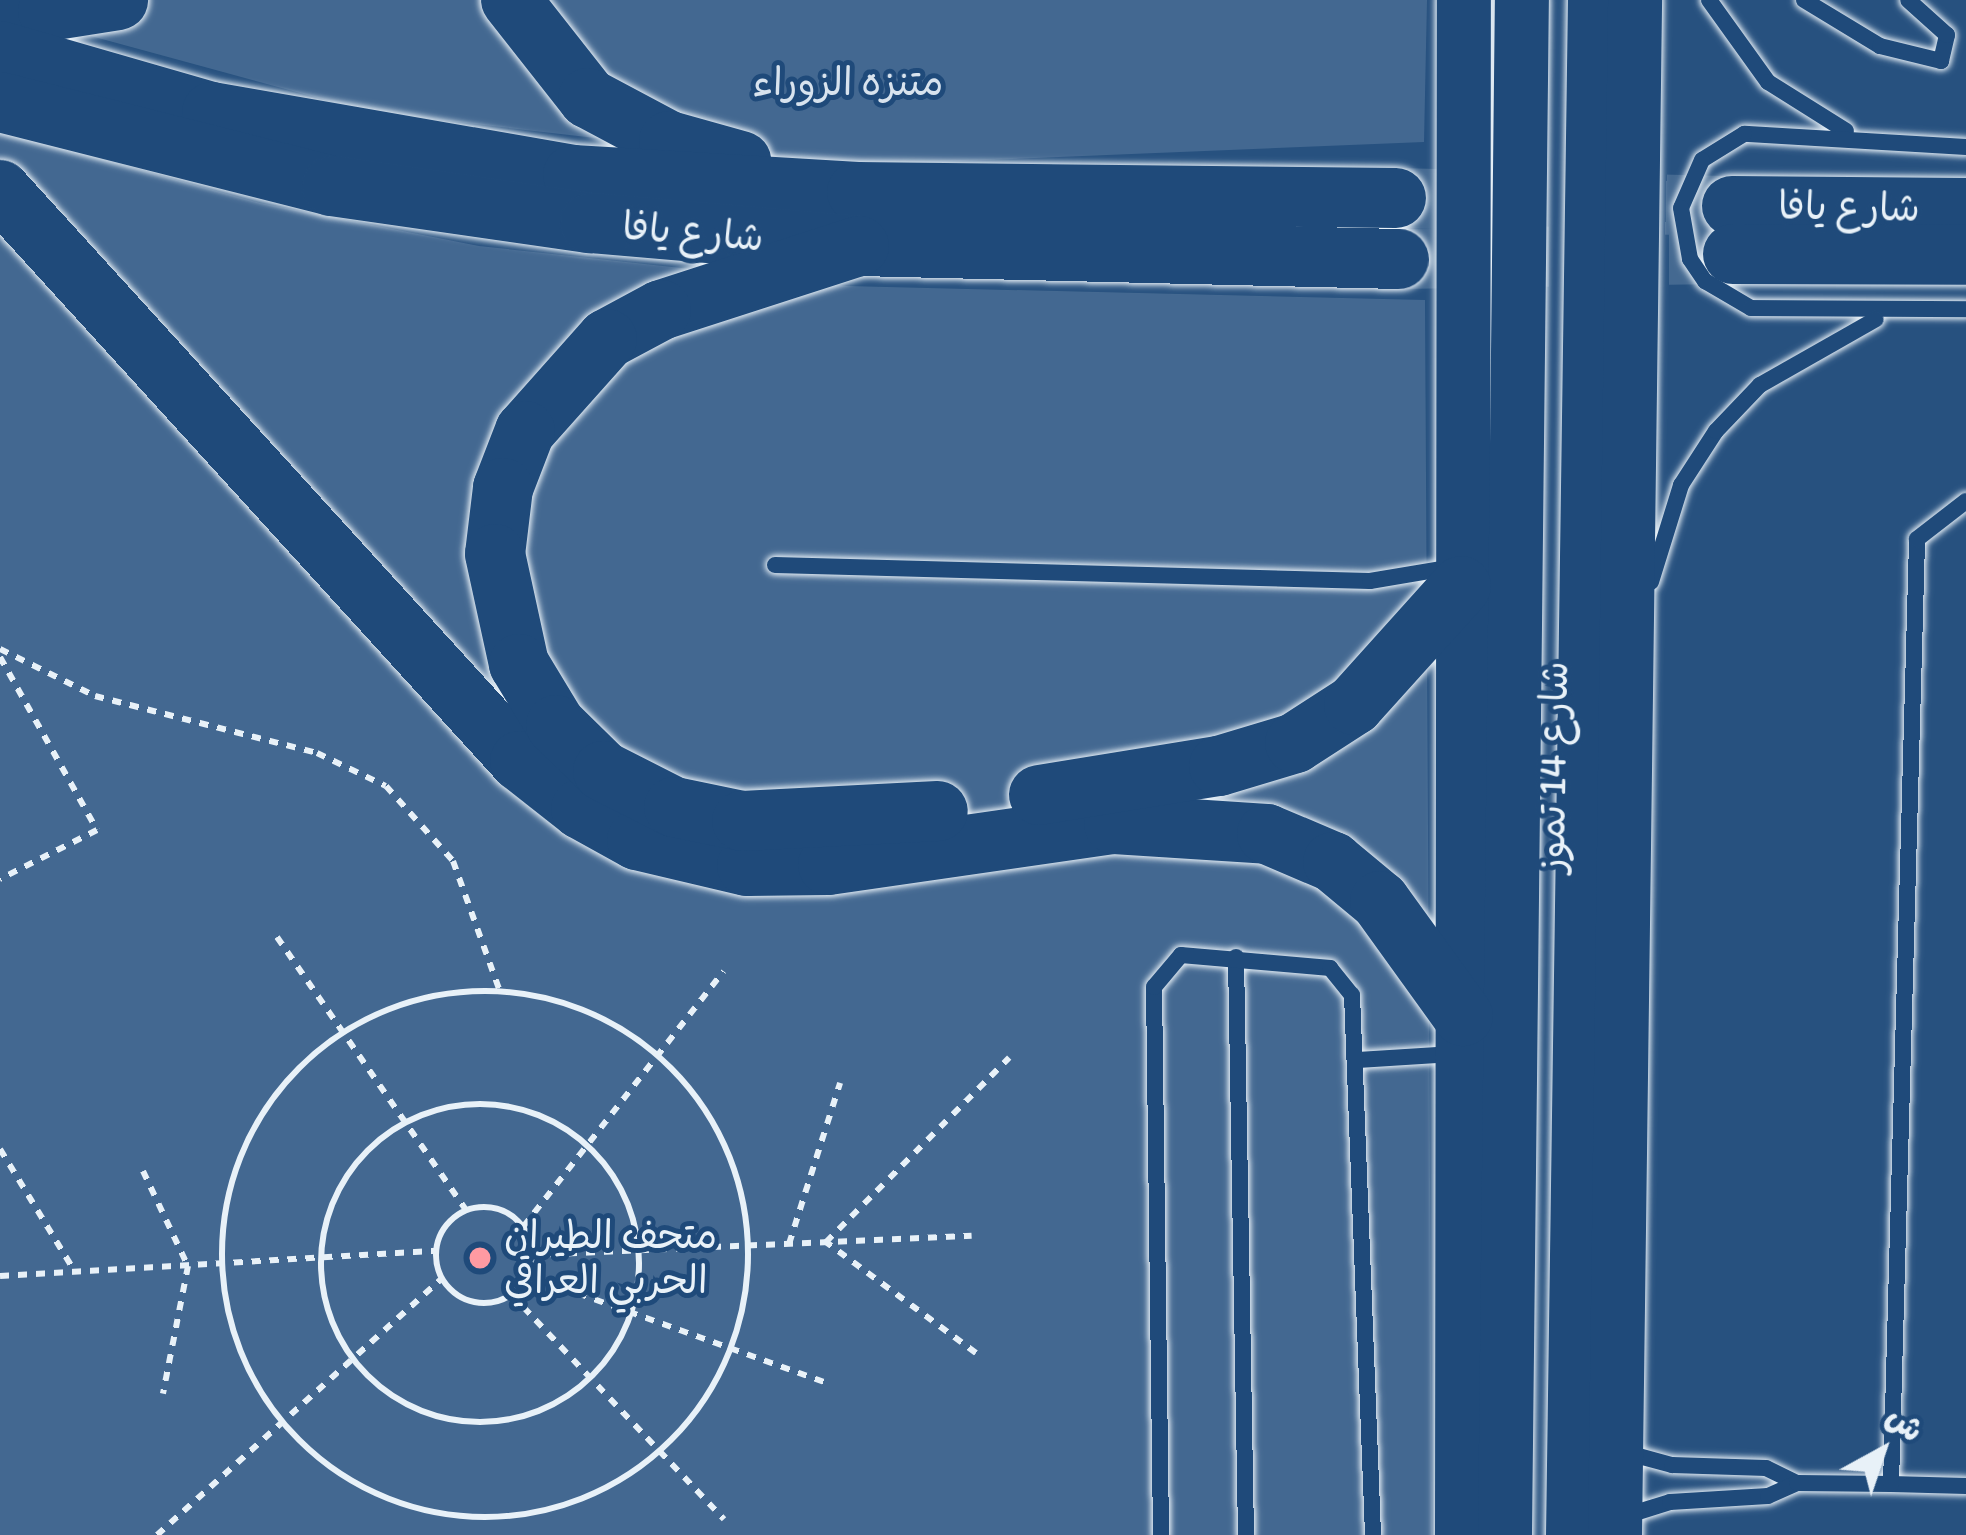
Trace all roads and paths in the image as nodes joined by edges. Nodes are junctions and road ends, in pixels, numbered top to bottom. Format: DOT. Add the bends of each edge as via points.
graph roads {
  1 [pos="118,0"];
  2 [pos="512,0"];
  3 [pos="1463,0"];
  4 [pos="1522,0"];
  5 [pos="1563,0"];
  6 [pos="1595,0"];
  7 [pos="1635,0"];
  8 [pos="1708,0"];
  9 [pos="1804,0"];
  10 [pos="1907,0"];
  11 [pos="0,7"];
  12 [pos="0,51"];
  13 [pos="0,102"];
  14 [pos="1893,142"];
  15 [pos="1966,147"];
  16 [pos="0,190"];
  17 [pos="1396,198"];
  18 [pos="1966,208"];
  19 [pos="858,219"];
  20 [pos="1966,255"];
  21 [pos="1399,259"];
  22 [pos="1966,309"];
  23 [pos="1894,312"];
  24 [pos="1966,501"];
  25 [pos="775,565"];
  26 [pos="1461,576"];
  27 [pos="0,653"];
  28 [pos="1629,707"];
  29 [pos="0,879"];
  30 [pos="277,937"];
  31 [pos="1236,957"];
  32 [pos="724,971"];
  33 [pos="499,989"];
  34 [pos="341,1030"];
  35 [pos="1463,1035"];
  36 [pos="659,1054"];
  37 [pos="1009,1058"];
  38 [pos="1358,1060"];
  39 [pos="840,1083"];
  40 [pos="405,1121"];
  41 [pos="587,1145"];
  42 [pos="0,1149"];
  43 [pos="143,1171"];
  44 [pos="466,1210"];
  45 [pos="523,1228"];
  46 [pos="972,1236"];
  47 [pos="826,1242"];
  48 [pos="789,1244"];
  49 [pos="749,1246"];
  50 [pos="639,1251"];
  51 [pos="436,1252"];
  52 [pos="532,1255"];
  53 [pos="320,1258"];
  54 [pos="219,1264"];
  55 [pos="188,1266"];
  56 [pos="75,1272"];
  57 [pos="527,1275"];
  58 [pos="0,1276"];
  59 [pos="442,1278"];
  60 [pos="511,1294"];
  61 [pos="632,1313"];
  62 [pos="732,1349"];
  63 [pos="976,1353"];
  64 [pos="352,1359"];
  65 [pos="591,1379"];
  66 [pos="830,1384"];
  67 [pos="164,1394"];
  68 [pos="281,1423"];
  69 [pos="1617,1450"];
  70 [pos="661,1452"];
  71 [pos="1798,1483"];
  72 [pos="1891,1484"];
  73 [pos="1966,1486"];
  74 [pos="724,1519"];
  75 [pos="1601,1530"];
  76 [pos="157,1535"];
  77 [pos="1161,1535"];
  78 [pos="1246,1535"];
  79 [pos="1373,1535"];
  80 [pos="1462,1535"];
  81 [pos="1505,1535"];
  82 [pos="1545,1535"];
  1 -- 11 [label="highway" via="48,11"];
  2 -- 19 [label="highway" via="588,98 669,141"];
  3 -- 26 [label="main road"];
  4 -- 81 [label="main road, شارع 14 تموز"];
  5 -- 82 [label="main road, شارع 14 تموز"];
  6 -- 75 [label="main road"];
  7 -- 28 [label="main road, شارع 14 تموز"];
  8 -- 14 [label="lane" via="1789,100 1816,120"];
  9 -- 10 [label="lane" via="1880,46 1941,61 1947,35"];
  12 -- 19 [label="highway, شارع يافا" via="212,112 455,159"];
  13 -- 19 [label="highway, شارع يافا" via="332,186 590,223"];
  14 -- 15 [label="lane"];
  14 -- 23 [label="lane" via="1770,130 1721,142 1688,182 1681,230 1705,281 1750,308"];
  16 -- 35 [label="highway" via="520,761 600,820 637,840 747,866 828,866 1114,824 1267,834 1334,862 1380,901"];
  17 -- 19 [label="highway, شارع يافا"];
  18 -- 20 [label="highway, شارع يافا" via="1733,230"];
  19 -- 21 [label="highway, شارع يافا"];
  19 -- 26 [label="highway" via="607,339 525,431 500,510 502,607 544,705 603,772 674,807 810,821 897,817 1219,766 1295,743 1354,706"];
  22 -- 23 [label="lane"];
  23 -- 28 [label="lane" via="1813,349 1716,431 1658,544"];
  24 -- 72 [label="lane" via="1917,539"];
  25 -- 26 [label="lane"];
  26 -- 35 [label="main road"];
  27 -- 29 [label="path" via="97,830"];
  27 -- 33 [label="path" via="94,696 317,753 386,786 453,861"];
  28 -- 69 [label="main road, شارع 14 تموز"];
  30 -- 34 [label="path"];
  31 -- 38 [label="lane" via="1330,968 1352,995"];
  31 -- 77 [label="lane" via="1181,955 1154,987"];
  31 -- 78 [label="lane"];
  32 -- 36 [label="path"];
  33 -- 34 [label="path" via="417,996"];
  33 -- 36 [label="path" via="580,1006"];
  34 -- 40 [label="path"];
  34 -- 54 [label="path" via="273,1091 231,1172"];
  35 -- 38 [label="lane"];
  35 -- 80 [label="main road"];
  36 -- 41 [label="path"];
  36 -- 49 [label="path" via="703,1103 736,1171"];
  37 -- 47 [label="path"];
  38 -- 79 [label="lane"];
  39 -- 48 [label="path"];
  40 -- 41 [label="path" via="450,1106 499,1104 544,1117"];
  40 -- 44 [label="path"];
  40 -- 53 [label="path" via="344,1178"];
  41 -- 45 [label="path"];
  41 -- 50 [label="path" via="631,1210"];
  42 -- 56 [label="path"];
  43 -- 55 [label="path"];
  44 -- 45 [label="path" via="497,1209"];
  44 -- 51 [label="path" via="445,1227"];
  45 -- 52 [label="path"];
  46 -- 47 [label="path"];
  47 -- 48 [label="path"];
  47 -- 63 [label="path"];
  48 -- 49 [label="path"];
  49 -- 50 [label="path"];
  49 -- 62 [label="path"];
  50 -- 52 [label="path"];
  50 -- 61 [label="path"];
  51 -- 53 [label="path"];
  51 -- 59 [label="path"];
  52 -- 57 [label="path"];
  53 -- 54 [label="path"];
  53 -- 64 [label="path" via="327,1311"];
  54 -- 55 [label="path"];
  54 -- 68 [label="path" via="237,1348"];
  55 -- 56 [label="path"];
  55 -- 67 [label="path"];
  56 -- 58 [label="path"];
  57 -- 60 [label="path"];
  57 -- 61 [label="path"];
  59 -- 60 [label="path" via="481,1303"];
  59 -- 64 [label="path"];
  60 -- 65 [label="path"];
  61 -- 62 [label="path"];
  61 -- 65 [label="path"];
  62 -- 66 [label="path"];
  62 -- 70 [label="path"];
  64 -- 65 [label="path" via="391,1397 441,1418 495,1423 548,1409"];
  64 -- 68 [label="path"];
  65 -- 70 [label="path"];
  68 -- 70 [label="path" via="346,1480 427,1513 513,1517 597,1494"];
  68 -- 76 [label="path"];
  69 -- 71 [label="lane" via="1672,1465 1766,1468"];
  69 -- 75 [label="main road, شارع 14 تموز"];
  70 -- 74 [label="path"];
  71 -- 72 [label="lane"];
  71 -- 75 [label="lane"];
  72 -- 73 [label="lane"];
}
